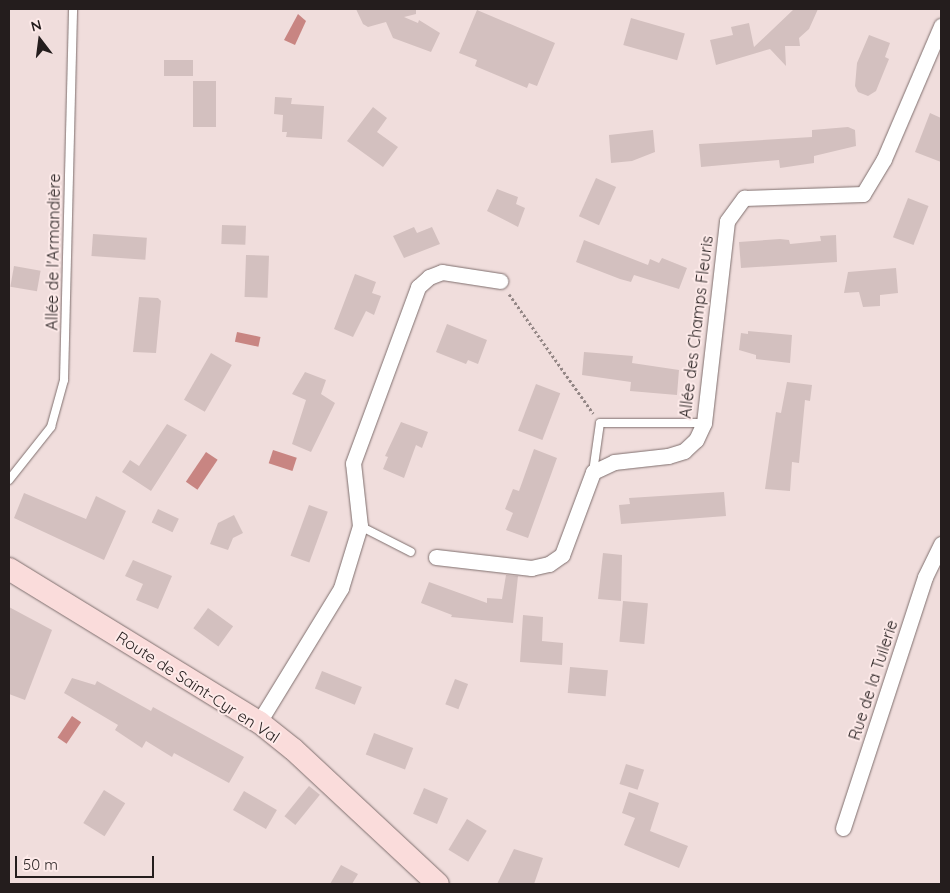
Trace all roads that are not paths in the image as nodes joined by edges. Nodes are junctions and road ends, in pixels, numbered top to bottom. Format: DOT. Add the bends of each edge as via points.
graph roads {
  1 [pos="73,9"];
  2 [pos="941,26"];
  3 [pos="500,281"];
  4 [pos="704,423"];
  5 [pos="593,472"];
  6 [pos="9,480"];
  7 [pos="360,526"];
  8 [pos="941,544"];
  9 [pos="411,552"];
  10 [pos="436,557"];
  11 [pos="9,569"];
  12 [pos="259,722"];
  13 [pos="843,828"];
  14 [pos="438,884"];
  1 -- 6 [label="lane, Allée de l'Armandière" via="64,380 51,427"];
  2 -- 4 [label="street, Allée des Champs Fleuris" via="884,160 863,194 744,198 726,221"];
  3 -- 7 [label="street" via="442,272 429,277 418,288 353,463"];
  4 -- 5 [label="street, Allée des Champs Fleuris" via="696,440 684,451 614,462"];
  4 -- 5 [label="lane" via="600,423"];
  5 -- 10 [label="street" via="562,555 549,564 531,568"];
  7 -- 9 [label="lane"];
  7 -- 12 [label="street" via="341,588"];
  8 -- 13 [label="street, Rue de la Tuilerie" via="926,577"];
  11 -- 12 [label="street, Route de Saint-Cyr en Val"];
  12 -- 14 [label="street, Route de Saint-Cyr en Val" via="293,748"];
}
